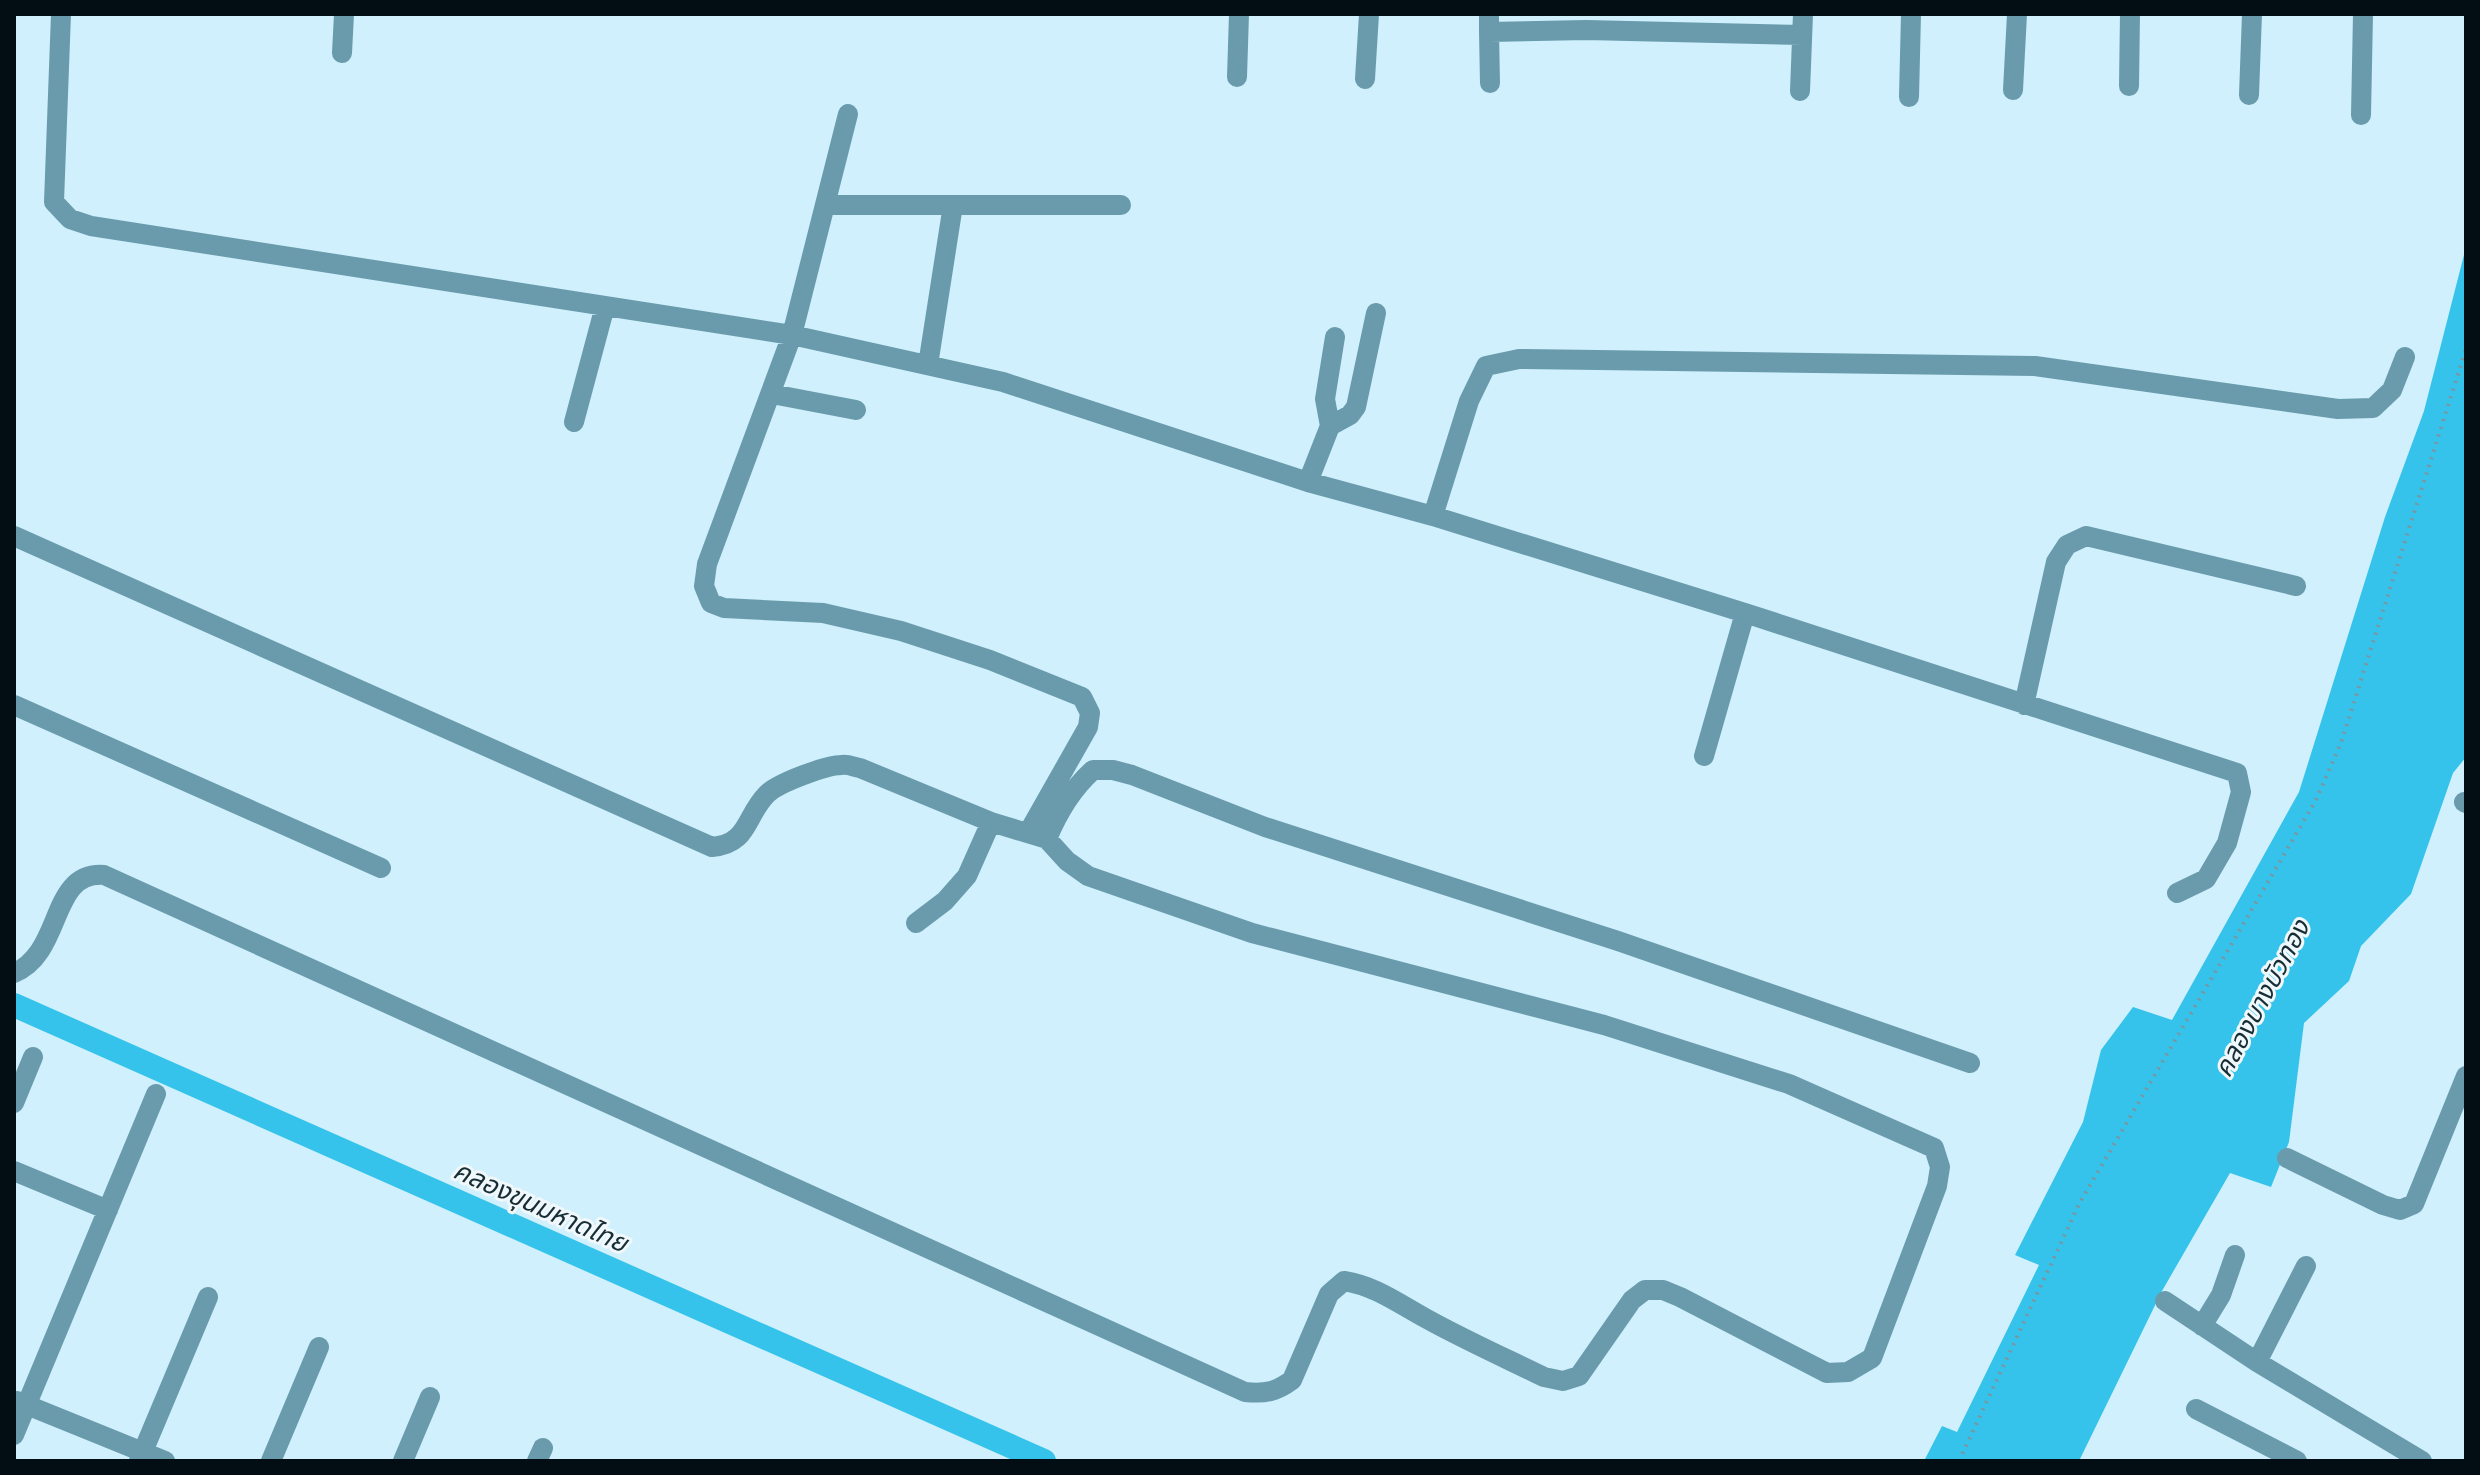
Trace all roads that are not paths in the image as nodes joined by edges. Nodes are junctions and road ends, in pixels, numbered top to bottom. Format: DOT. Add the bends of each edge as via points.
graph roads {
  1 [pos="61,14"];
  2 [pos="344,14"];
  3 [pos="1239,14"];
  4 [pos="1369,14"];
  5 [pos="1911,14"];
  6 [pos="2017,14"];
  7 [pos="2130,14"];
  8 [pos="2252,14"];
  9 [pos="2363,14"];
  10 [pos="1489,23"];
  11 [pos="1802,24"];
  12 [pos="342,53"];
  13 [pos="1237,77"];
  14 [pos="1365,79"];
  15 [pos="1490,83"];
  16 [pos="2129,86"];
  17 [pos="2013,90"];
  18 [pos="1800,91"];
  19 [pos="2249,95"];
  20 [pos="1909,97"];
  21 [pos="848,114"];
  22 [pos="2361,115"];
  23 [pos="826,205"];
  24 [pos="953,205"];
  25 [pos="1121,205"];
  26 [pos="605,306"];
  27 [pos="1376,313"];
  28 [pos="792,335"];
  29 [pos="1335,337"];
  30 [pos="2405,357"];
  31 [pos="928,365"];
  32 [pos="772,394"];
  33 [pos="856,410"];
  34 [pos="574,422"];
  35 [pos="1330,426"];
  36 [pos="1308,482"];
  37 [pos="1433,516"];
  38 [pos="14,536"];
  39 [pos="2296,586"];
  40 [pos="1745,613"];
  41 [pos="14,705"];
  42 [pos="2024,705"];
  43 [pos="1704,756"];
  44 [pos="991,822"];
  45 [pos="1038,836"];
  46 [pos="381,868"];
  47 [pos="2177,893"];
  48 [pos="916,923"];
  49 [pos="14,973"];
  50 [pos="33,1057"];
  51 [pos="1970,1063"];
  52 [pos="2466,1076"];
  53 [pos="156,1094"];
  54 [pos="14,1103"];
  55 [pos="2459,1117"];
  56 [pos="2287,1158"];
  57 [pos="14,1171"];
  58 [pos="108,1210"];
  59 [pos="2235,1255"];
  60 [pos="2306,1266"];
  61 [pos="208,1297"];
  62 [pos="2165,1301"];
  63 [pos="2202,1326"];
  64 [pos="319,1347"];
  65 [pos="2257,1362"];
  66 [pos="430,1397"];
  67 [pos="20,1402"];
  68 [pos="2196,1409"];
  69 [pos="14,1435"];
  70 [pos="141,1456"];
  71 [pos="165,1461"];
  72 [pos="271,1461"];
  73 [pos="403,1461"];
  74 [pos="2297,1461"];
  75 [pos="2422,1461"];
  1 -- 26 [label="street" via="54,202 70,219"];
  2 -- 12 [label="street"];
  3 -- 13 [label="street"];
  4 -- 14 [label="street"];
  5 -- 20 [label="street"];
  6 -- 17 [label="street"];
  7 -- 16 [label="street"];
  8 -- 19 [label="street"];
  9 -- 22 [label="street"];
  10 -- 11 [label="street" via="1586,30"];
  10 -- 15 [label="street"];
  11 -- 18 [label="street"];
  21 -- 23 [label="street"];
  23 -- 24 [label="street"];
  23 -- 28 [label="street"];
  24 -- 25 [label="street"];
  24 -- 31 [label="street"];
  26 -- 28 [label="street"];
  26 -- 34 [label="street"];
  27 -- 35 [label="street" via="1356,407"];
  28 -- 31 [label="street"];
  28 -- 32 [label="street"];
  29 -- 35 [label="street" via="1325,399"];
  30 -- 37 [label="street" via="2392,390 2373,408 2338,409 2035,366 1519,359 1486,366 1469,401"];
  31 -- 36 [label="street" via="1003,382"];
  32 -- 33 [label="street"];
  32 -- 45 [label="street" via="707,564 704,586 711,603 823,613 901,631 1082,697 1090,713 1088,727"];
  35 -- 36 [label="street"];
  36 -- 37 [label="street"];
  37 -- 40 [label="street"];
  38 -- 44 [label="street" via="712,847 739,838 771,790 845,764"];
  39 -- 42 [label="street" via="2086,536 2067,545 2056,562"];
  40 -- 42 [label="street"];
  40 -- 43 [label="street"];
  41 -- 46 [label="street"];
  42 -- 47 [label="street" via="2237,773 2241,792 2227,843 2206,879"];
  44 -- 45 [label="street"];
  44 -- 48 [label="street" via="967,876"];
  45 -- 49 [label="street" via="1088,876 1252,933 1604,1025 1789,1084 1934,1148 1940,1167 1937,1186 1872,1358 1848,1372 1827,1373 1680,1297 1645,1290 1632,1300 1579,1376 1563,1381 1544,1377 1388,1295 1344,1281 1329,1294 1292,1380 1266,1394 1245,1392 104,875 77,880 40,955"];
  45 -- 51 [label="street" via="1093,770 1113,770 1265,827"];
  50 -- 54 [label="street"];
  52 -- 55 [label="street"];
  53 -- 58 [label="street"];
  55 -- 56 [label="street" via="2414,1204 2400,1210"];
  57 -- 58 [label="street"];
  58 -- 67 [label="street"];
  59 -- 63 [label="street" via="2221,1295"];
  60 -- 65 [label="street"];
  61 -- 70 [label="street"];
  62 -- 63 [label="street"];
  63 -- 65 [label="street"];
  64 -- 72 [label="street"];
  65 -- 75 [label="street"];
  66 -- 73 [label="street"];
  67 -- 69 [label="street"];
  67 -- 70 [label="street"];
  68 -- 74 [label="street"];
  70 -- 71 [label="street"];
}
